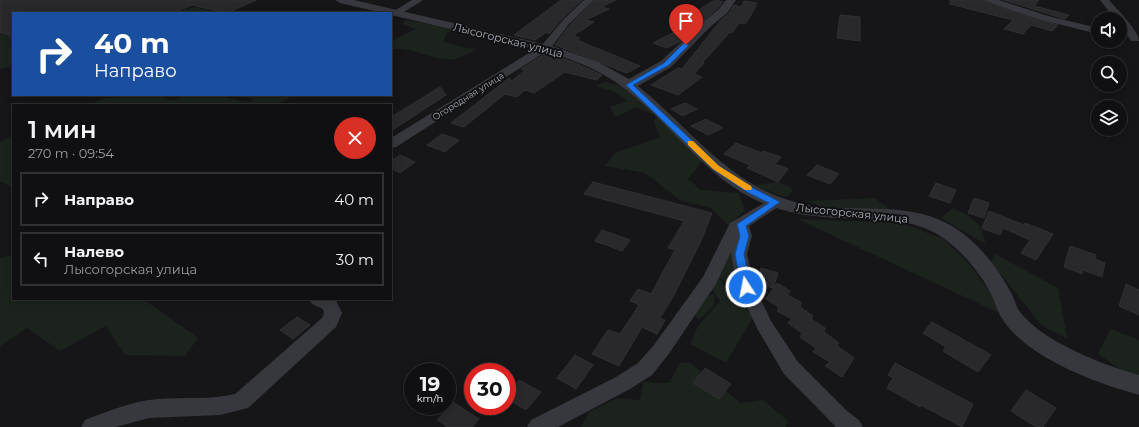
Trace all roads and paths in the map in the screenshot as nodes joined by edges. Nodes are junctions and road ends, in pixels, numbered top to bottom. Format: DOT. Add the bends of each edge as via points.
graph roads {
  1 [pos="340,0"];
  2 [pos="419,0"];
  3 [pos="590,0"];
  4 [pos="731,0"];
  5 [pos="990,0"];
  6 [pos="1104,0"];
  7 [pos="392,12"];
  8 [pos="392,12"];
  9 [pos="396,13"];
  10 [pos="1091,29"];
  11 [pos="1127,38"];
  12 [pos="1137,40"];
  13 [pos="546,47"];
  14 [pos="629,85"];
  15 [pos="392,143"];
  16 [pos="776,202"];
  17 [pos="736,229"];
  18 [pos="320,300"];
  19 [pos="1139,385"];
  20 [pos="92,427"];
  21 [pos="538,427"];
  22 [pos="852,427"];
  1 -- 7 [label="street, Лысогорская улица"];
  2 -- 9 [label="street"];
  3 -- 13 [label="street, Огородная улица" via="571,16"];
  4 -- 14 [label="street" via="723,11 666,64"];
  5 -- 10 [label="street"];
  6 -- 12 [label="street"];
  8 -- 9 [label="street, Лысогорская улица"];
  9 -- 13 [label="street, Лысогорская улица"];
  11 -- 12 [label="street"];
  13 -- 14 [label="street, Лысогорская улица" via="591,63"];
  13 -- 15 [label="street, Огородная улица"];
  14 -- 16 [label="street, Лысогорская улица" via="716,167 750,190"];
  16 -- 17 [label="street"];
  16 -- 19 [label="street, Лысогорская улица" via="819,211 906,217 942,229 965,245 998,287 1011,314 1038,341 1072,360"];
  17 -- 21 [label="street" via="710,280 645,369"];
  17 -- 22 [label="street" via="744,236 740,254 746,287 764,325 791,368"];
  18 -- 20 [label="street" via="330,305 333,313 330,322 241,402 227,406 157,408 118,416"];
}
